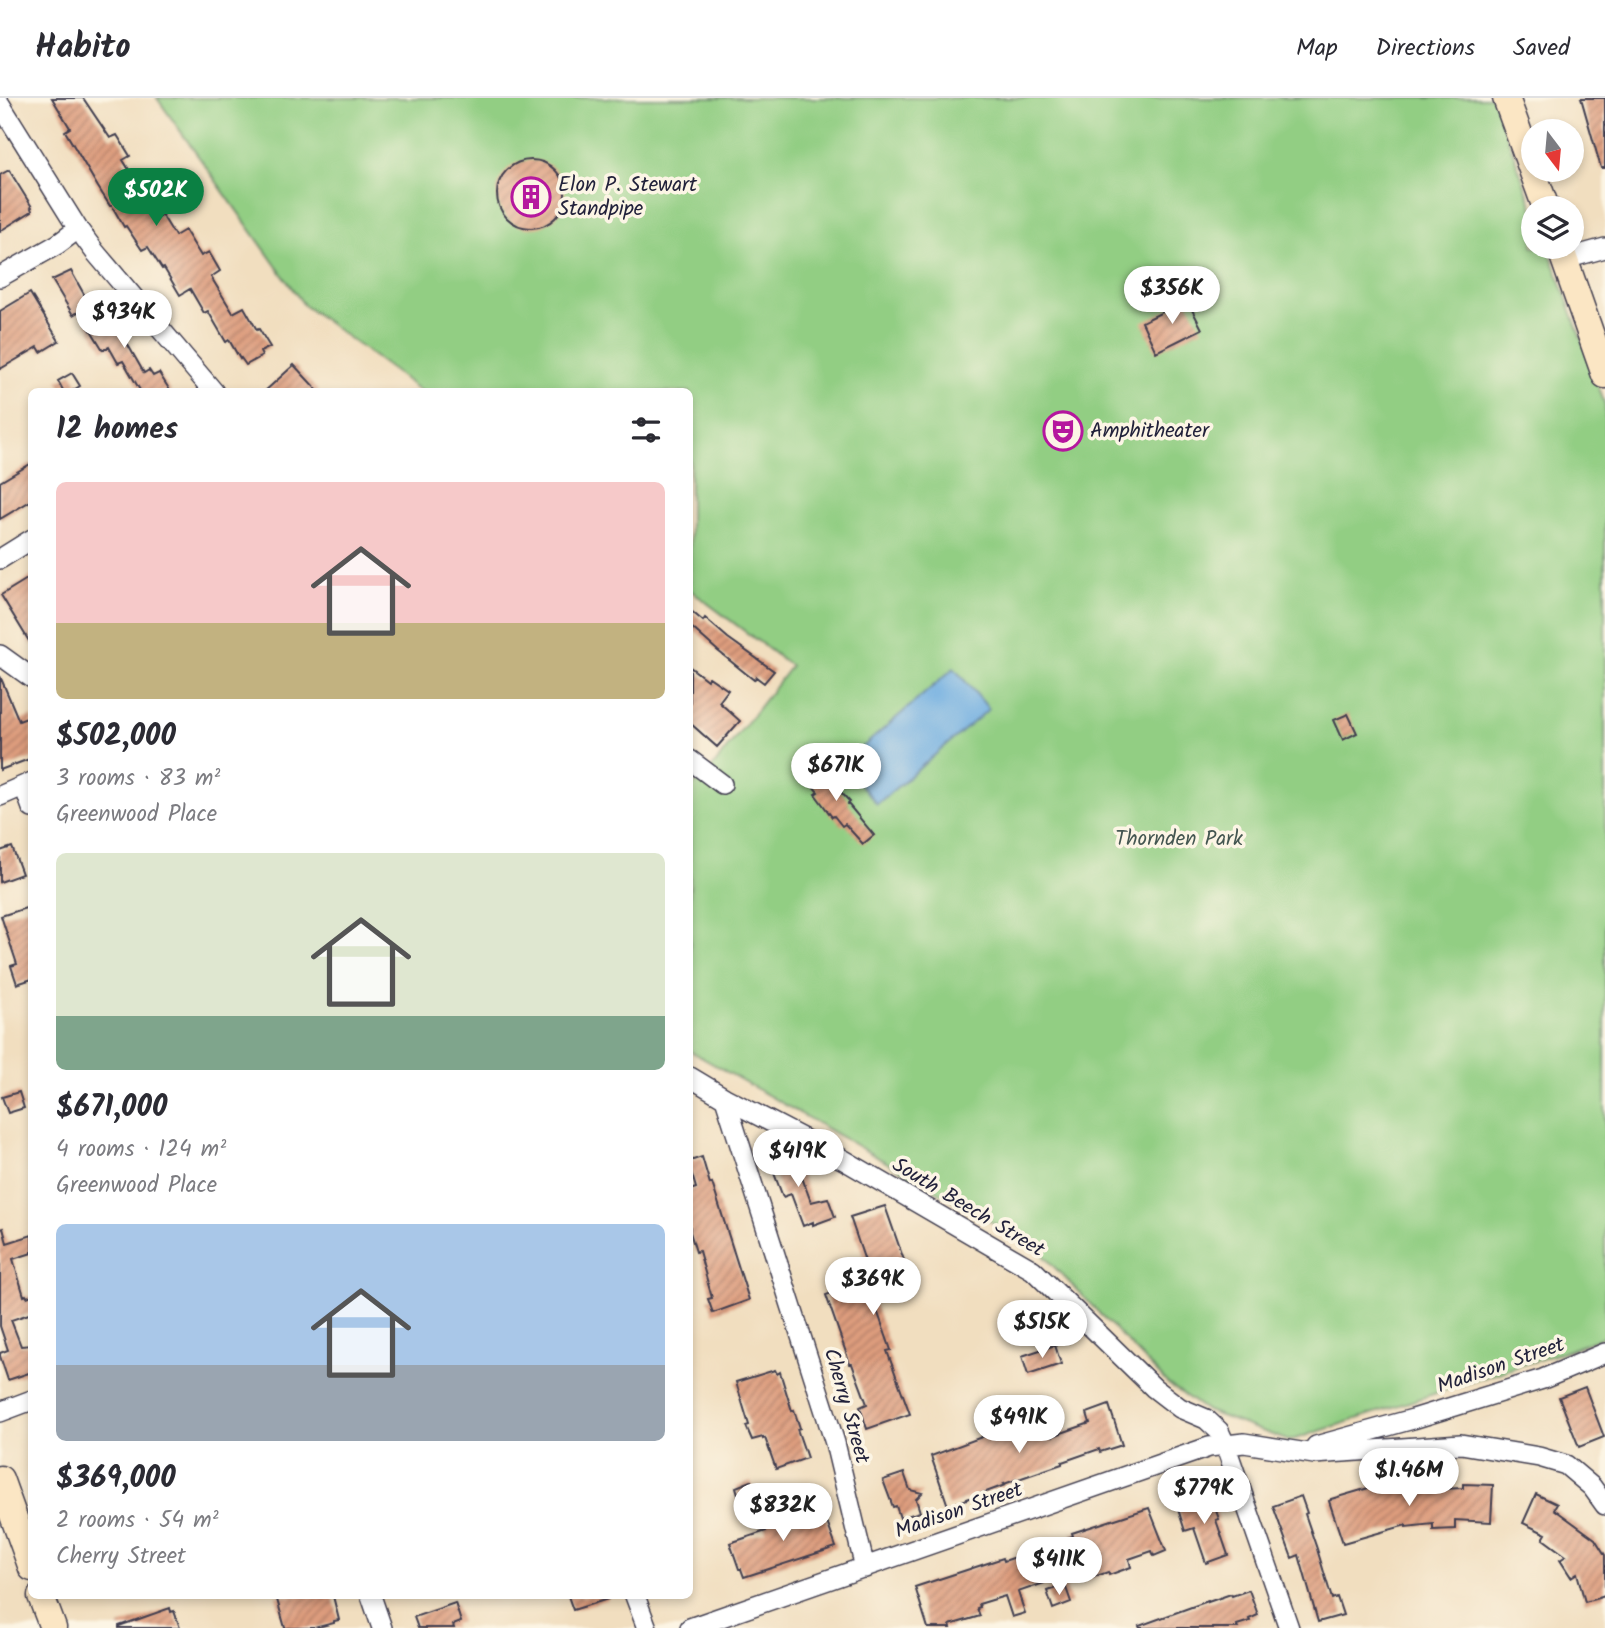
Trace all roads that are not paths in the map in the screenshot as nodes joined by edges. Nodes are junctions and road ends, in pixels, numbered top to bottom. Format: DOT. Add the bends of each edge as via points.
graph roads {
  1 [pos="1506,98"];
  2 [pos="0,104"];
  3 [pos="1542,196"];
  4 [pos="78,229"];
  5 [pos="1605,248"];
  6 [pos="1584,250"];
  7 [pos="1564,259"];
  8 [pos="0,277"];
  9 [pos="1605,375"];
  10 [pos="211,388"];
  11 [pos="28,542"];
  12 [pos="0,559"];
  13 [pos="0,654"];
  14 [pos="28,675"];
  15 [pos="693,762"];
  16 [pos="28,784"];
  17 [pos="722,784"];
  18 [pos="0,796"];
  19 [pos="693,1079"];
  20 [pos="726,1098"];
  21 [pos="1605,1353"];
  22 [pos="28,1402"];
  23 [pos="0,1412"];
  24 [pos="1225,1444"];
  25 [pos="1295,1452"];
  26 [pos="0,1479"];
  27 [pos="1605,1505"];
  28 [pos="28,1557"];
  29 [pos="864,1568"];
  30 [pos="42,1599"];
  31 [pos="372,1599"];
  32 [pos="636,1599"];
  33 [pos="53,1628"];
  34 [pos="382,1628"];
  35 [pos="647,1628"];
  36 [pos="690,1628"];
  37 [pos="1289,1628"];
  1 -- 3 [label="street"];
  2 -- 4 [label="street"];
  4 -- 8 [label="street"];
  4 -- 10 [label="street"];
  5 -- 6 [label="street"];
  7 -- 9 [label="street"];
  11 -- 12 [label="street"];
  13 -- 14 [label="street"];
  15 -- 17 [label="street"];
  16 -- 18 [label="street"];
  19 -- 20 [label="street, South Beech Street"];
  20 -- 24 [label="street, South Beech Street" via="844,1160 1033,1270 1154,1388 1180,1408 1206,1419"];
  20 -- 29 [label="street, Cherry Street" via="835,1443"];
  21 -- 25 [label="street, Madison Street" via="1543,1379"];
  22 -- 23 [label="street"];
  24 -- 25 [label="street, Madison Street"];
  24 -- 29 [label="street, Madison Street"];
  24 -- 37 [label="street"];
  25 -- 27 [label="street" via="1461,1444 1539,1457 1566,1465"];
  26 -- 28 [label="street"];
  29 -- 36 [label="street, Madison Street"];
  30 -- 33 [label="street"];
  31 -- 34 [label="street"];
  32 -- 35 [label="street"];
}
